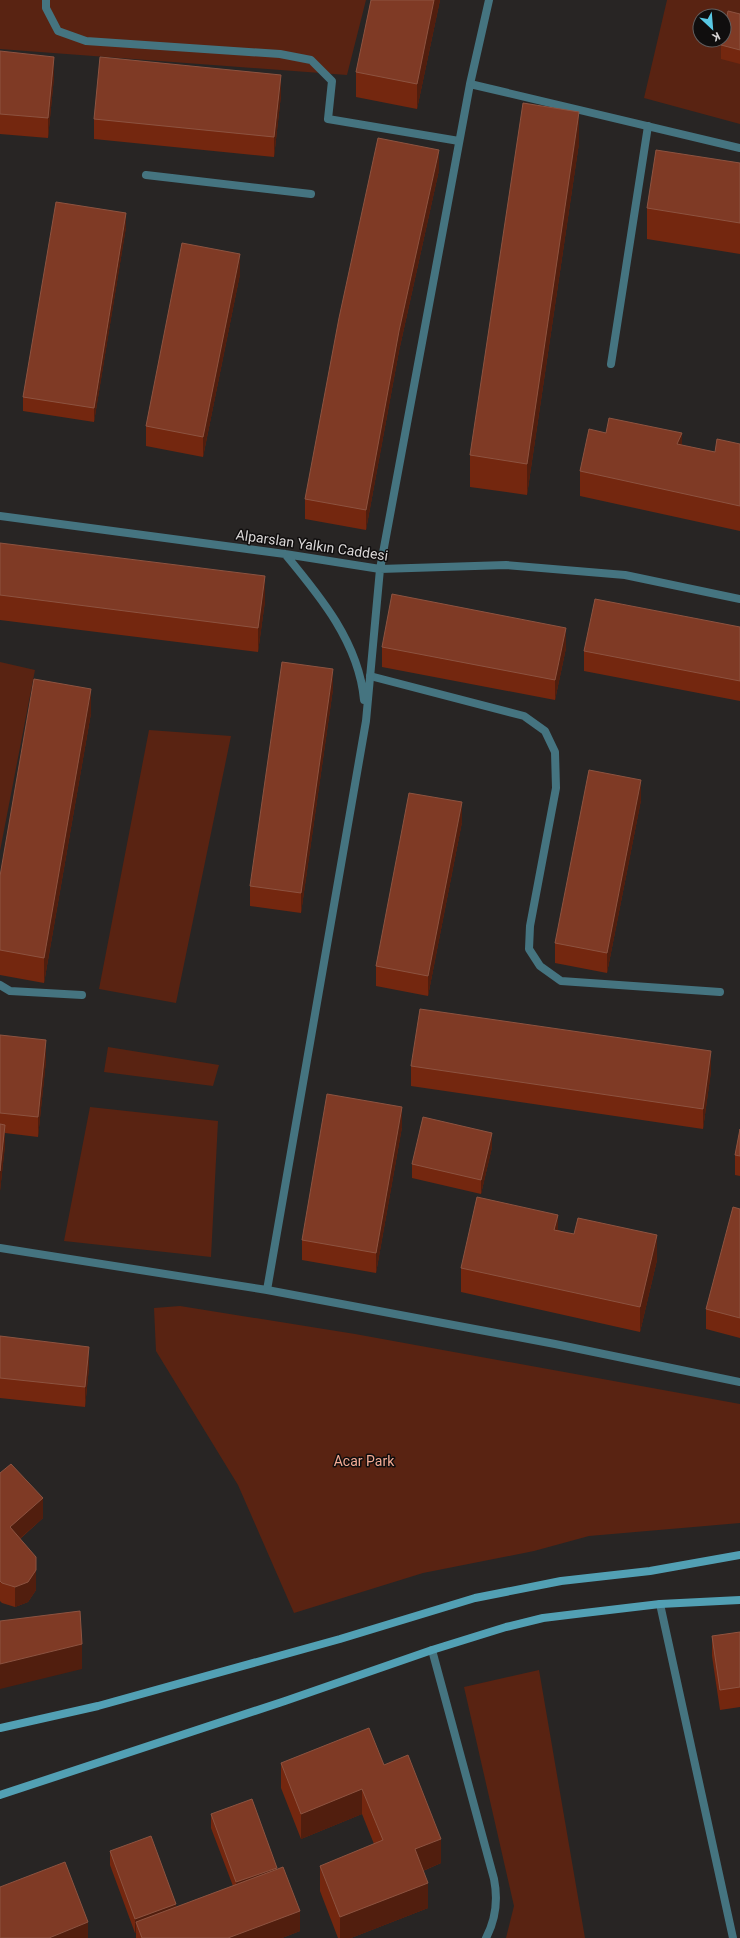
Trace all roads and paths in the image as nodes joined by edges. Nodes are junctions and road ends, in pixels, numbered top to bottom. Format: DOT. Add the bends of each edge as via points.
graph roads {
  1 [pos="46,0"];
  2 [pos="489,0"];
  3 [pos="470,84"];
  4 [pos="648,126"];
  5 [pos="459,140"];
  6 [pos="740,148"];
  7 [pos="146,175"];
  8 [pos="311,194"];
  9 [pos="611,364"];
  10 [pos="0,516"];
  11 [pos="285,554"];
  12 [pos="380,569"];
  13 [pos="740,599"];
  14 [pos="370,676"];
  15 [pos="366,721"];
  16 [pos="0,985"];
  17 [pos="720,992"];
  18 [pos="82,995"];
  19 [pos="0,1248"];
  20 [pos="267,1290"];
  21 [pos="740,1382"];
  22 [pos="740,1555"];
  23 [pos="740,1600"];
  24 [pos="660,1604"];
  25 [pos="432,1650"];
  26 [pos="0,1728"];
  27 [pos="0,1795"];
  28 [pos="484,1937"];
  29 [pos="733,1938"];
  1 -- 5 [label="street" via="46,8 58,31 86,41 280,54 311,60 332,81 328,119"];
  2 -- 3 [label="street"];
  3 -- 4 [label="street"];
  3 -- 5 [label="street"];
  4 -- 6 [label="street"];
  4 -- 9 [label="street"];
  5 -- 12 [label="street"];
  7 -- 8 [label="street"];
  10 -- 11 [label="street, Alparslan Yalkın Caddesi"];
  11 -- 12 [label="street, Alparslan Yalkın Caddesi"];
  11 -- 15 [label="street" via="324,602 346,640 363,688"];
  12 -- 13 [label="street, Alparslan Yalkın Caddesi" via="506,565 625,575"];
  12 -- 14 [label="street"];
  14 -- 15 [label="street"];
  14 -- 17 [label="street" via="524,716 545,731 555,752 556,788 530,926 529,949 540,966 561,982"];
  15 -- 20 [label="street"];
  16 -- 18 [label="street" via="10,991"];
  19 -- 20 [label="street"];
  20 -- 21 [label="street"];
  22 -- 26 [label="main road" via="650,1571 561,1581 475,1598 340,1639 98,1706"];
  23 -- 24 [label="main road"];
  24 -- 25 [label="main road" via="543,1618"];
  24 -- 29 [label="street"];
  25 -- 27 [label="main road"];
  25 -- 28 [label="street" via="494,1879 496,1908"];
}
